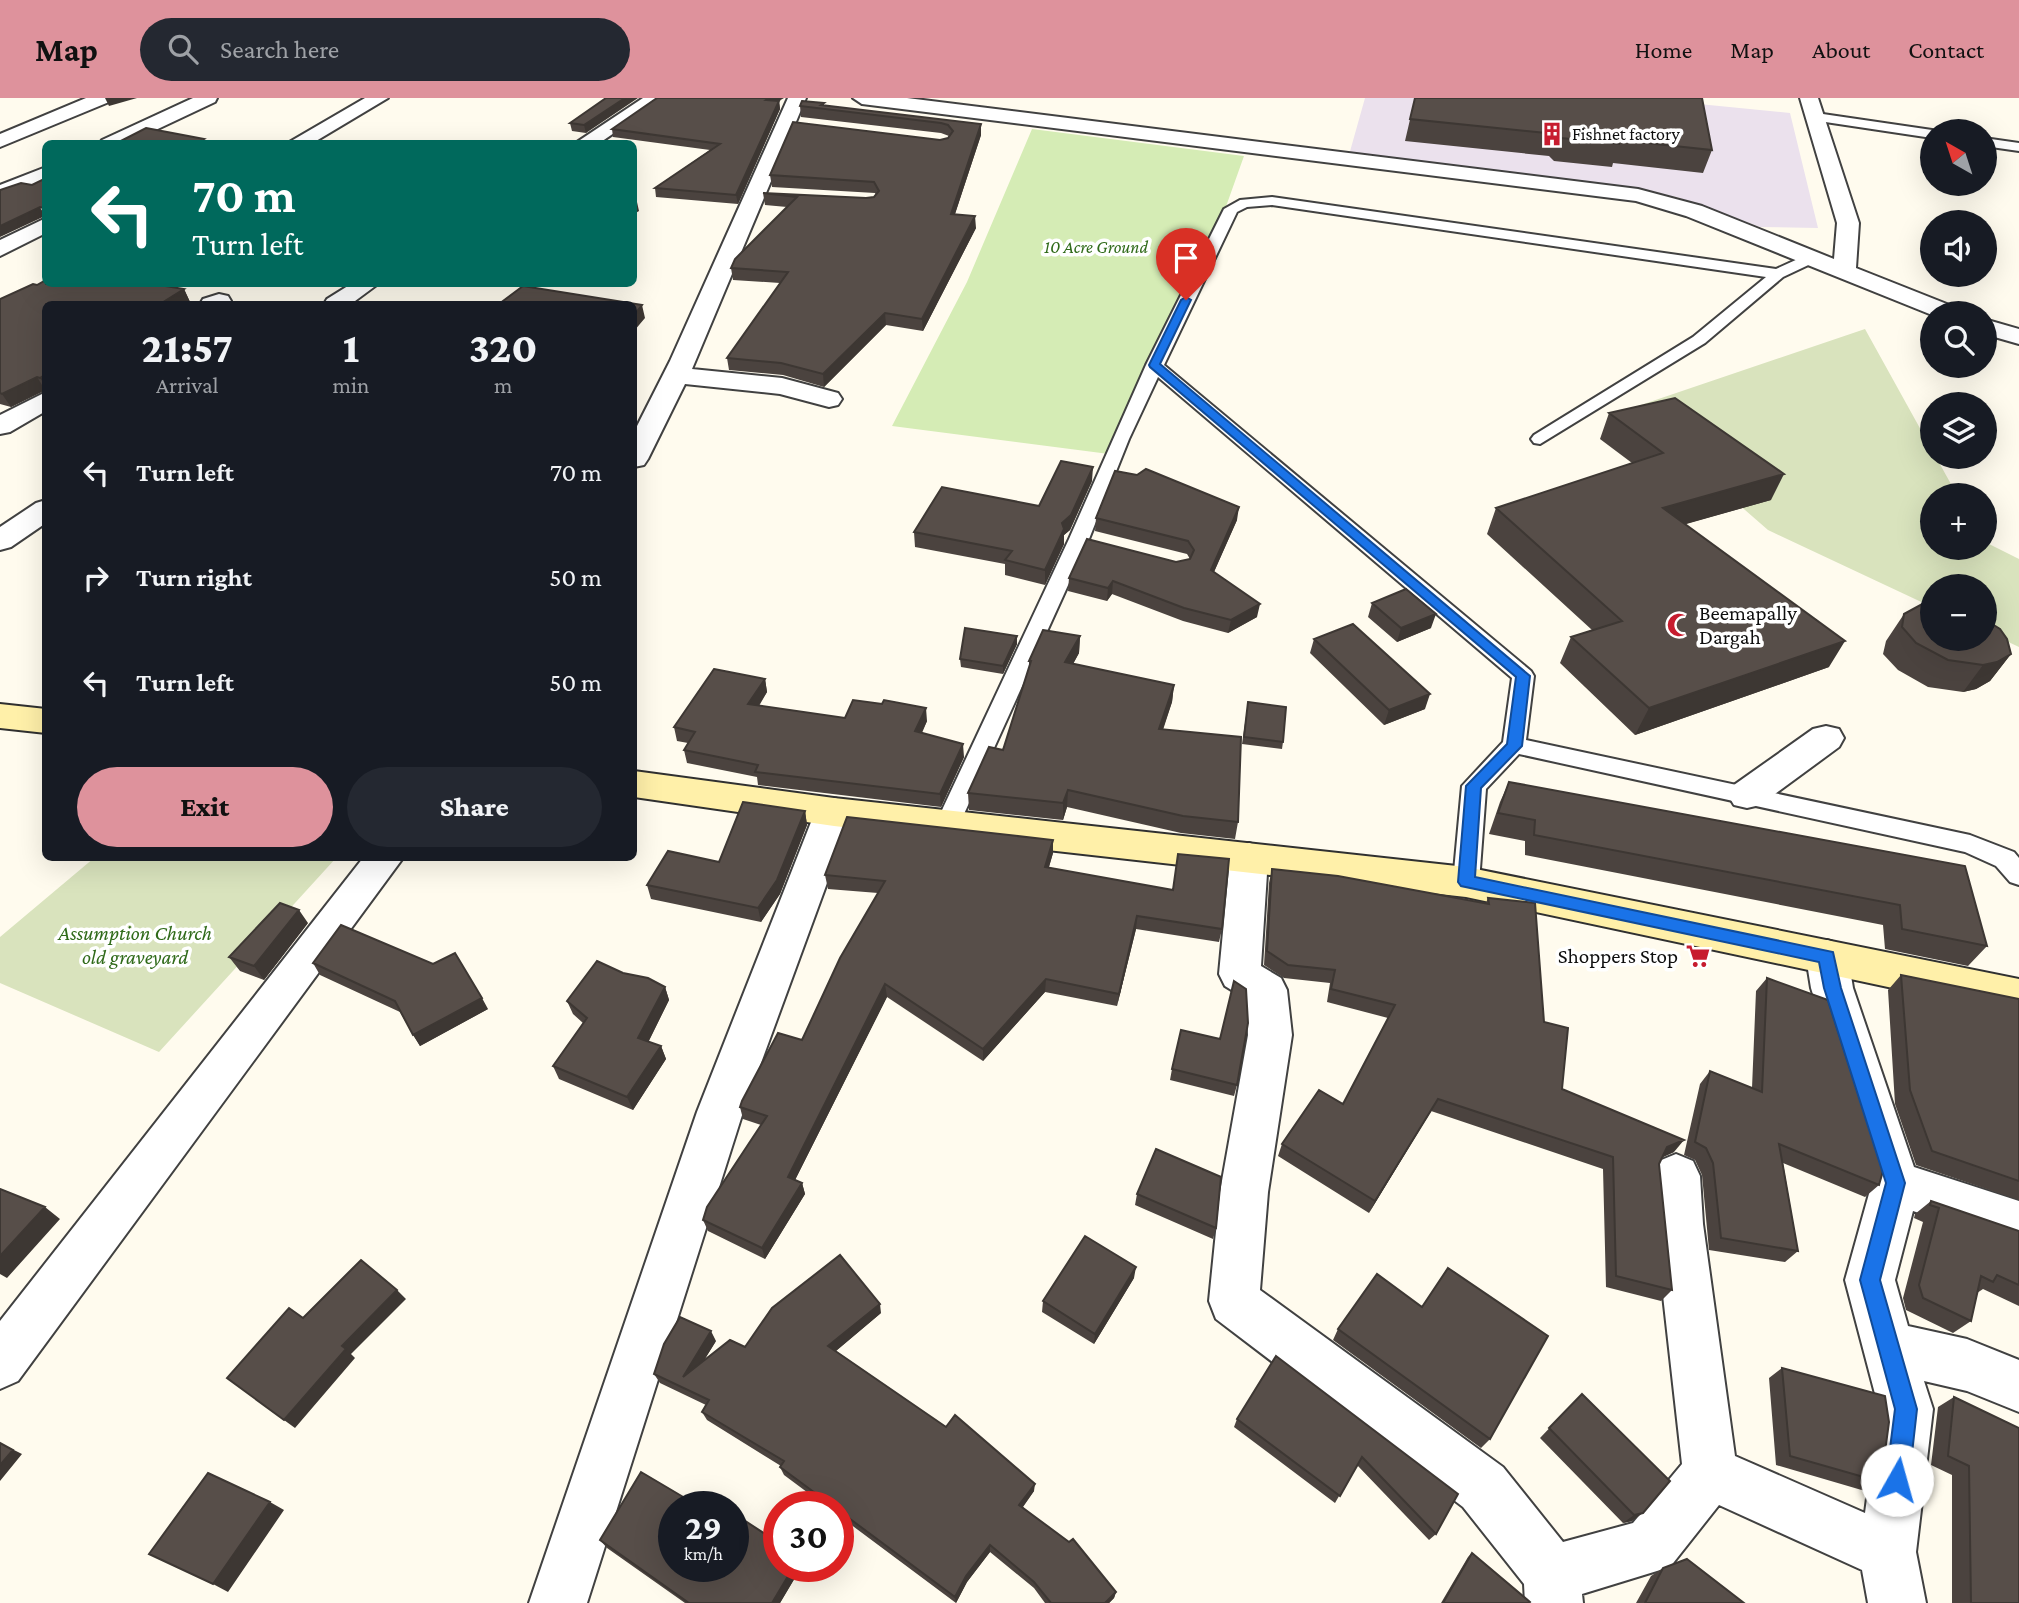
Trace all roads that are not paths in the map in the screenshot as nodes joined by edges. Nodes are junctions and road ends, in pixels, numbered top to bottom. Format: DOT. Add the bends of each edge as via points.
graph roads {
  1 [pos="102,98"];
  2 [pos="208,98"];
  3 [pos="379,98"];
  4 [pos="656,98"];
  5 [pos="797,98"];
  6 [pos="862,98"];
  7 [pos="1813,108"];
  8 [pos="1920,131"];
  9 [pos="118,140"];
  10 [pos="303,140"];
  11 [pos="590,140"];
  12 [pos="0,141"];
  13 [pos="1997,144"];
  14 [pos="2019,147"];
  15 [pos="42,175"];
  16 [pos="0,193"];
  17 [pos="757,195"];
  18 [pos="781,195"];
  19 [pos="42,226"];
  20 [pos="0,249"];
  21 [pos="1814,257"];
  22 [pos="1844,273"];
  23 [pos="1778,274"];
  24 [pos="362,287"];
  25 [pos="340,301"];
  26 [pos="1920,302"];
  27 [pos="1997,330"];
  28 [pos="2019,338"];
  29 [pos="1154,365"];
  30 [pos="676,375"];
  31 [pos="829,398"];
  32 [pos="42,402"];
  33 [pos="0,426"];
  34 [pos="1541,439"];
  35 [pos="637,453"];
  36 [pos="42,512"];
  37 [pos="0,541"];
  38 [pos="1826,738"];
  39 [pos="1514,746"];
  40 [pos="637,784"];
  41 [pos="1747,795"];
  42 [pos="834,812"];
  43 [pos="947,825"];
  44 [pos="1249,858"];
  45 [pos="382,861"];
  46 [pos="2019,876"];
  47 [pos="1466,882"];
  48 [pos="1827,957"];
  49 [pos="2019,997"];
  50 [pos="1676,1176"];
  51 [pos="1896,1183"];
  52 [pos="2019,1224"];
  53 [pos="1889,1347"];
  54 [pos="0,1363"];
  55 [pos="2019,1386"];
  56 [pos="1710,1473"];
  57 [pos="1893,1577"];
  58 [pos="1553,1588"];
  59 [pos="558,1603"];
  1 -- 12 [label="street"];
  2 -- 9 [label="street"];
  3 -- 10 [label="street"];
  4 -- 11 [label="street"];
  5 -- 17 [label="street" via="794,125"];
  6 -- 21 [label="street" via="1638,195 1694,211"];
  7 -- 8 [label="lane"];
  7 -- 22 [label="street" via="1848,223"];
  13 -- 14 [label="lane"];
  15 -- 16 [label="street"];
  17 -- 18 [label="street"];
  17 -- 30 [label="street"];
  19 -- 20 [label="street"];
  21 -- 22 [label="street"];
  21 -- 23 [label="lane"];
  22 -- 26 [label="street"];
  23 -- 29 [label="lane" via="1281,202 1245,203 1231,209"];
  23 -- 34 [label="lane" via="1699,340"];
  24 -- 25 [label="street"];
  27 -- 28 [label="street"];
  29 -- 39 [label="lane" via="1523,676"];
  29 -- 43 [label="lane" via="1120,439 1091,542"];
  30 -- 31 [label="street" via="782,386"];
  30 -- 35 [label="street"];
  32 -- 33 [label="street"];
  36 -- 37 [label="street"];
  38 -- 41 [label="street"];
  39 -- 41 [label="lane"];
  39 -- 47 [label="lane" via="1474,786"];
  40 -- 42 [label="main road"];
  41 -- 46 [label="lane" via="1970,844 2005,859"];
  42 -- 43 [label="main road"];
  42 -- 59 [label="street" via="720,1112"];
  43 -- 44 [label="main road"];
  44 -- 47 [label="main road"];
  44 -- 58 [label="street" via="1240,974 1266,990 1270,1035 1244,1192 1234,1301 1483,1487"];
  45 -- 54 [label="street"];
  47 -- 48 [label="main road"];
  48 -- 49 [label="main road"];
  48 -- 51 [label="street" via="1832,988"];
  50 -- 56 [label="street"];
  51 -- 52 [label="street"];
  51 -- 53 [label="street" via="1870,1280"];
  53 -- 55 [label="street" via="1967,1365"];
  53 -- 57 [label="street" via="1906,1409"];
  56 -- 57 [label="street"];
  56 -- 58 [label="street" via="1650,1547"];
}
